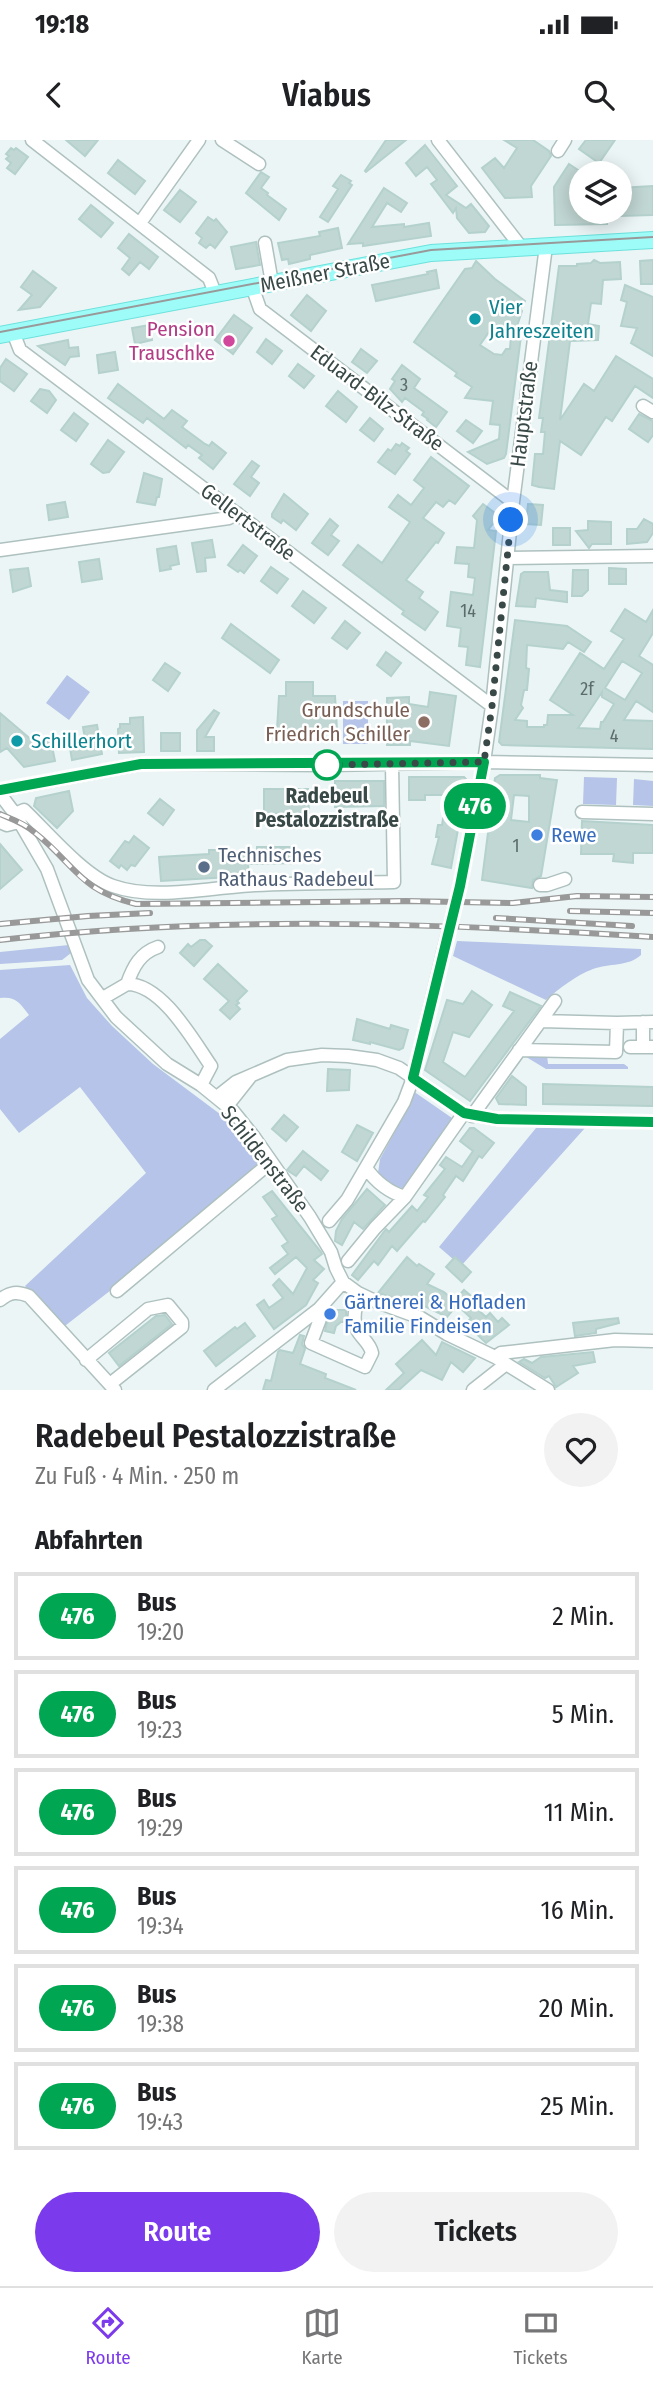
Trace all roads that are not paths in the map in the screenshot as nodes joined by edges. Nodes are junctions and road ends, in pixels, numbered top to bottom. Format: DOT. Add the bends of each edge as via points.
graph roads {
  1 [pos="32,140"];
  2 [pos="199,140"];
  3 [pos="222,140"];
  4 [pos="438,140"];
  5 [pos="259,164"];
  6 [pos="140,223"];
  7 [pos="653,240"];
  8 [pos="265,243"];
  9 [pos="546,246"];
  10 [pos="521,247"];
  11 [pos="272,282"];
  12 [pos="252,286"];
  13 [pos="215,293"];
  14 [pos="6,333"];
  15 [pos="513,502"];
  16 [pos="237,513"];
  17 [pos="0,550"];
  18 [pos="653,556"];
  19 [pos="507,558"];
  20 [pos="492,706"];
  21 [pos="484,762"];
  22 [pos="392,764"];
  23 [pos="653,765"];
  24 [pos="0,792"];
  25 [pos="582,811"];
  26 [pos="653,814"];
  27 [pos="17,818"];
  28 [pos="0,822"];
  29 [pos="565,879"];
  30 [pos="540,885"];
  31 [pos="158,947"];
  32 [pos="127,984"];
  33 [pos="103,998"];
  34 [pos="555,1001"];
  35 [pos="541,1021"];
  36 [pos="617,1023"];
  37 [pos="648,1025"];
  38 [pos="642,1047"];
  39 [pos="519,1051"];
  40 [pos="250,1077"];
  41 [pos="413,1078"];
  42 [pos="201,1085"];
  43 [pos="217,1097"];
  44 [pos="228,1106"];
  45 [pos="468,1114"];
  46 [pos="653,1122"];
  47 [pos="271,1162"];
  48 [pos="366,1168"];
  49 [pos="405,1197"];
  50 [pos="329,1221"];
  51 [pos="348,1261"];
  52 [pos="343,1282"];
  53 [pos="117,1291"];
  54 [pos="358,1293"];
  55 [pos="0,1300"];
  56 [pos="318,1308"];
  57 [pos="653,1341"];
  58 [pos="495,1357"];
  59 [pos="86,1360"];
  60 [pos="506,1364"];
  61 [pos="113,1387"];
  62 [pos="214,1390"];
  63 [pos="473,1390"];
  64 [pos="548,1390"];
  1 -- 6 [label="street"];
  2 -- 6 [label="street"];
  3 -- 5 [label="street"];
  4 -- 10 [label="street"];
  6 -- 13 [label="street" via="209,278"];
  7 -- 9 [label="main road, Meißner Straße"];
  8 -- 11 [label="street"];
  9 -- 10 [label="main road, Meißner Straße"];
  9 -- 15 [label="street, Hauptstraße"];
  10 -- 11 [label="main road, Meißner Straße" via="431,253"];
  11 -- 12 [label="main road, Meißner Straße"];
  12 -- 13 [label="main road, Meißner Straße"];
  12 -- 15 [label="street, Eduard-Bilz-Straße" via="260,309"];
  13 -- 14 [label="main road, Meißner Straße"];
  14 -- 16 [label="street, Gellertstraße" via="20,350"];
  15 -- 19 [label="street, Hauptstraße"];
  16 -- 17 [label="street" via="229,518"];
  16 -- 20 [label="street, Gellertstraße"];
  18 -- 19 [label="street"];
  19 -- 20 [label="street, Hauptstraße"];
  20 -- 21 [label="street, Hauptstraße"];
  21 -- 22 [label="street"];
  21 -- 23 [label="street"];
  21 -- 41 [label="street, Hauptstraße, bridge" via="460,886"];
  22 -- 24 [label="street" via="141,764"];
  22 -- 27 [label="street" via="394,882 135,892 111,886 24,810"];
  24 -- 27 [label="street, Schildenstraße"];
  25 -- 26 [label="street"];
  27 -- 28 [label="street" via="7,825"];
  27 -- 33 [label="street, Schildenstraße" via="47,869 88,980"];
  29 -- 30 [label="street"];
  31 -- 32 [label="street" via="138,960"];
  32 -- 33 [label="street"];
  32 -- 42 [label="street" via="149,990 185,1028 211,1066"];
  33 -- 42 [label="street, Schildenstraße" via="116,1017 167,1064"];
  34 -- 35 [label="street"];
  35 -- 36 [label="street"];
  35 -- 39 [label="street"];
  36 -- 37 [label="street"];
  36 -- 39 [label="street" via="616,1052"];
  37 -- 38 [label="street"];
  39 -- 45 [label="street"];
  40 -- 41 [label="street" via="287,1060 321,1055 377,1060"];
  40 -- 43 [label="street"];
  40 -- 44 [label="street"];
  41 -- 45 [label="street"];
  41 -- 48 [label="street, Hauptstraße"];
  42 -- 43 [label="street, Schildenstraße"];
  43 -- 44 [label="street, Schildenstraße"];
  44 -- 47 [label="street, Schildenstraße"];
  45 -- 46 [label="street" via="497,1119"];
  45 -- 49 [label="street"];
  47 -- 52 [label="street, Schildenstraße" via="319,1231"];
  47 -- 53 [label="street"];
  48 -- 49 [label="street" via="393,1194"];
  48 -- 50 [label="street, Hauptstraße"];
  49 -- 51 [label="street"];
  52 -- 54 [label="street"];
  52 -- 56 [label="street"];
  54 -- 56 [label="street" via="354,1321 372,1353 365,1367 311,1343 320,1319"];
  54 -- 58 [label="street" via="421,1318"];
  55 -- 59 [label="street" via="21,1292 29,1296"];
  56 -- 62 [label="street"];
  57 -- 58 [label="street" via="615,1340"];
  58 -- 60 [label="street"];
  59 -- 61 [label="street"];
  59 -- 61 [label="street" via="148,1309 168,1305 182,1327"];
  60 -- 63 [label="street"];
  60 -- 64 [label="street"];
}
